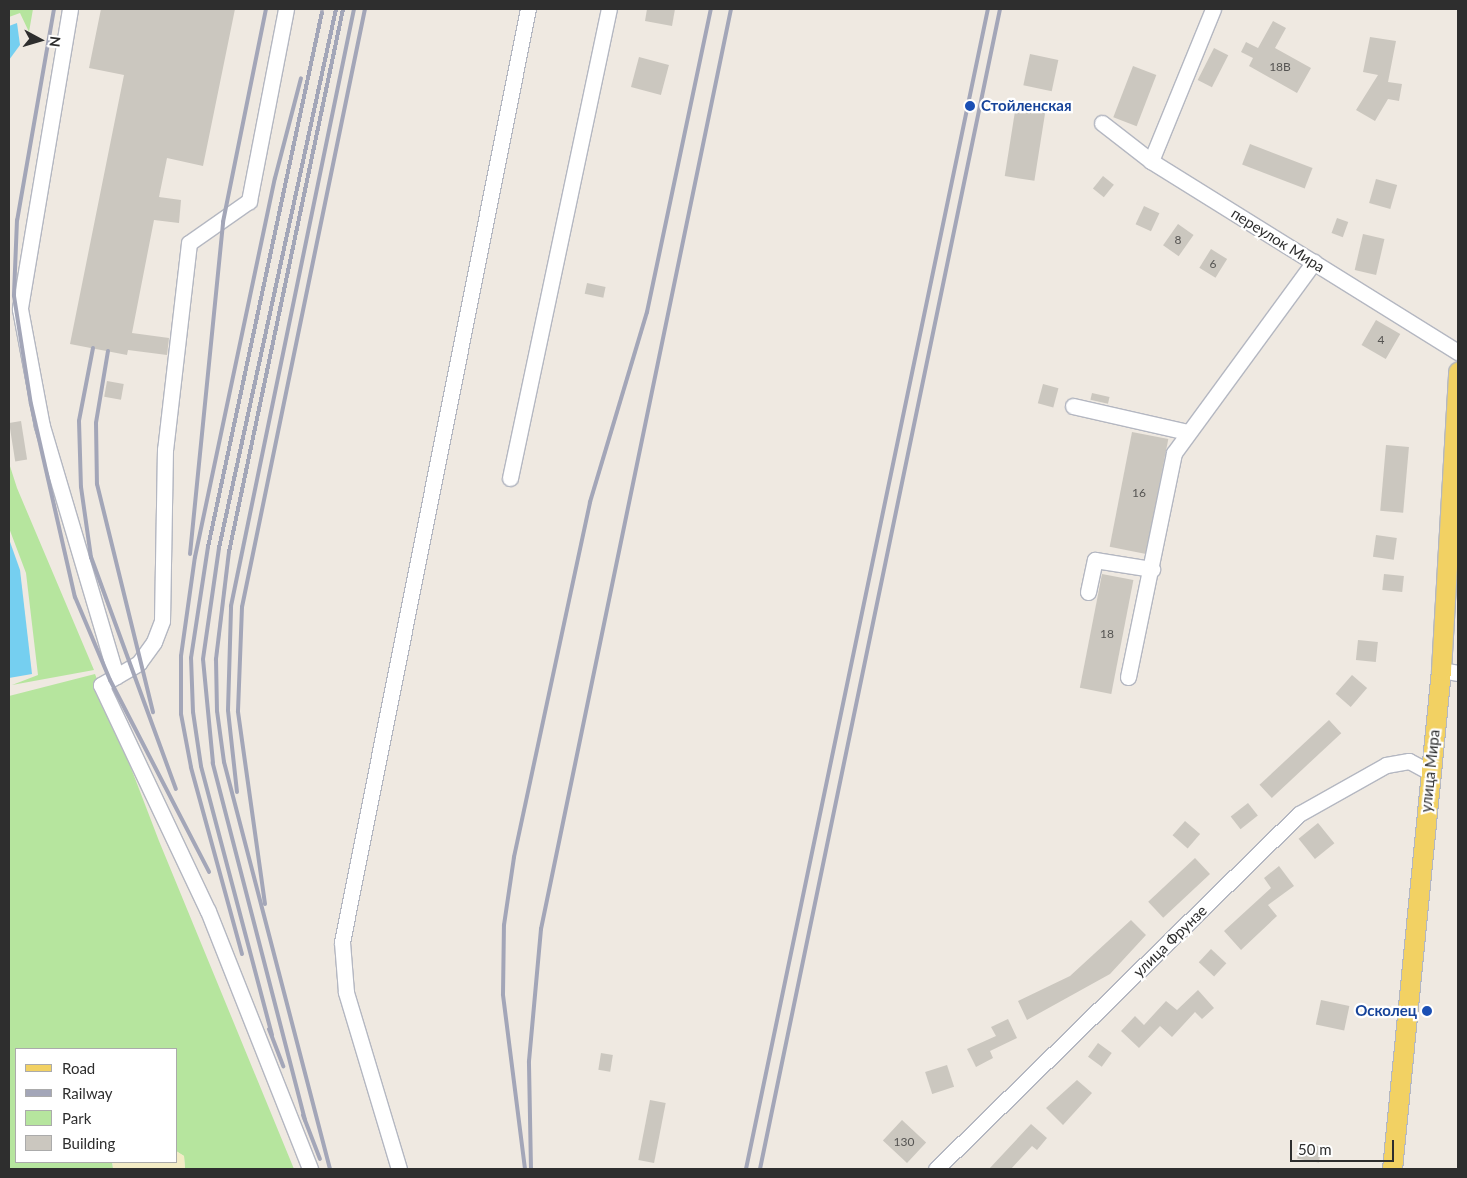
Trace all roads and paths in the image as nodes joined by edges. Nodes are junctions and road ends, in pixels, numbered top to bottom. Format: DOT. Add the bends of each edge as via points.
graph roads {
  1 [pos="70,9"];
  2 [pos="286,9"];
  3 [pos="528,9"];
  4 [pos="609,9"];
  5 [pos="1213,9"];
  6 [pos="1102,123"];
  7 [pos="1151,161"];
  8 [pos="1314,262"];
  9 [pos="1458,352"];
  10 [pos="1458,371"];
  11 [pos="1073,406"];
  12 [pos="1187,432"];
  13 [pos="510,478"];
  14 [pos="1152,569"];
  15 [pos="1088,592"];
  16 [pos="1450,671"];
  17 [pos="116,676"];
  18 [pos="1128,678"];
  19 [pos="1430,772"];
  20 [pos="310,1169"];
  21 [pos="399,1169"];
  22 [pos="936,1169"];
  23 [pos="1392,1169"];
  1 -- 17 [label="street" via="20,309 42,426"];
  2 -- 17 [label="street" via="249,201 190,243 165,449 162,621 146,655"];
  3 -- 21 [label="street" via="342,942 346,992"];
  4 -- 13 [label="street"];
  5 -- 7 [label="street"];
  6 -- 7 [label="street, переулок Мира"];
  7 -- 8 [label="street, переулок Мира"];
  8 -- 9 [label="street, переулок Мира"];
  8 -- 12 [label="street"];
  10 -- 16 [label="main road, улица Мира"];
  11 -- 12 [label="street"];
  12 -- 14 [label="street" via="1174,453"];
  14 -- 15 [label="street" via="1096,560"];
  14 -- 18 [label="street"];
  16 -- 19 [label="main road, улица Мира"];
  17 -- 20 [label="street" via="101,684 208,911"];
  19 -- 22 [label="street, улица Фрунзе" via="1409,761 1386,765 1298,814"];
  19 -- 23 [label="main road, улица Мира"];
}
